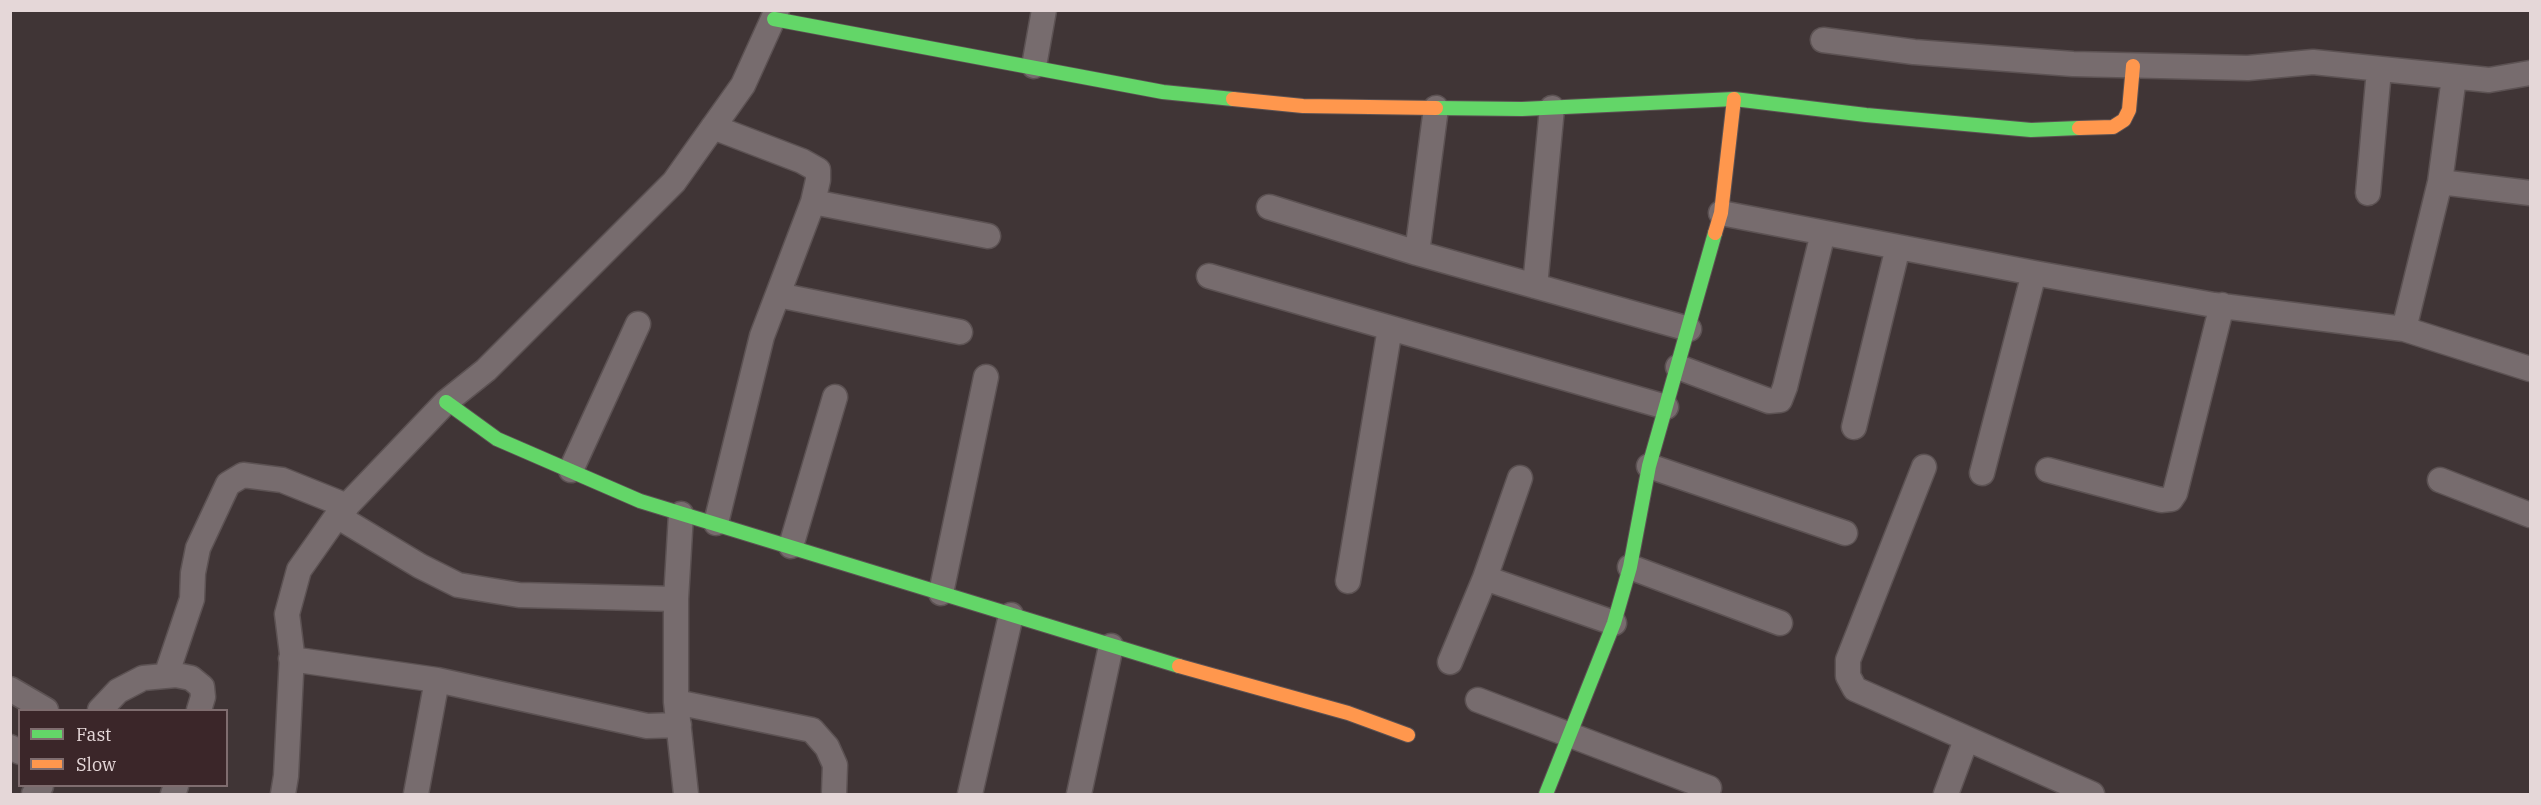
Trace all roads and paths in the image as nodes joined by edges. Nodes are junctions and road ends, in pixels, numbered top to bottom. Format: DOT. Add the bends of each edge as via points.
graph roads {
  1 [pos="1044,10"];
  2 [pos="776,15"];
  3 [pos="1822,40"];
  4 [pos="1034,66"];
  5 [pos="2133,66"];
  6 [pos="2379,70"];
  7 [pos="2530,73"];
  8 [pos="2454,77"];
  9 [pos="1734,99"];
  10 [pos="1436,108"];
  11 [pos="1552,108"];
  12 [pos="713,126"];
  13 [pos="2440,182"];
  14 [pos="2368,193"];
  15 [pos="2530,193"];
  16 [pos="813,202"];
  17 [pos="1269,207"];
  18 [pos="1722,213"];
  19 [pos="1823,233"];
  20 [pos="988,236"];
  21 [pos="1898,247"];
  22 [pos="1417,253"];
  23 [pos="2034,273"];
  24 [pos="1209,276"];
  25 [pos="1535,286"];
  26 [pos="778,295"];
  27 [pos="2222,305"];
  28 [pos="638,324"];
  29 [pos="1390,328"];
  30 [pos="2404,328"];
  31 [pos="1689,329"];
  32 [pos="960,332"];
  33 [pos="1678,367"];
  34 [pos="2530,369"];
  35 [pos="986,377"];
  36 [pos="835,397"];
  37 [pos="446,402"];
  38 [pos="1666,407"];
  39 [pos="1854,427"];
  40 [pos="1649,466"];
  41 [pos="1924,467"];
  42 [pos="571,470"];
  43 [pos="2048,470"];
  44 [pos="1982,473"];
  45 [pos="1520,478"];
  46 [pos="2440,480"];
  47 [pos="342,511"];
  48 [pos="681,514"];
  49 [pos="2530,515"];
  50 [pos="716,523"];
  51 [pos="1845,533"];
  52 [pos="791,546"];
  53 [pos="1630,567"];
  54 [pos="1485,578"];
  55 [pos="1348,581"];
  56 [pos="941,593"];
  57 [pos="676,599"];
  58 [pos="1011,615"];
  59 [pos="1614,623"];
  60 [pos="1780,623"];
  61 [pos="1111,646"];
  62 [pos="291,659"];
  63 [pos="1450,662"];
  64 [pos="166,676"];
  65 [pos="437,680"];
  66 [pos="10,689"];
  67 [pos="1478,700"];
  68 [pos="43,709"];
  69 [pos="102,709"];
  70 [pos="200,709"];
  71 [pos="677,714"];
  72 [pos="1572,734"];
  73 [pos="1408,735"];
  74 [pos="1966,740"];
  75 [pos="1709,788"];
  76 [pos="284,795"];
  77 [pos="416,795"];
  78 [pos="686,795"];
  79 [pos="834,795"];
  80 [pos="970,795"];
  81 [pos="1079,795"];
  82 [pos="1546,795"];
  83 [pos="1946,795"];
  84 [pos="2092,795"];
  1 -- 4 [label="street"];
  2 -- 4 [label="street"];
  2 -- 12 [label="street" via="743,85"];
  3 -- 5 [label="street" via="1914,52"];
  4 -- 10 [label="street" via="1163,92 1303,106"];
  5 -- 6 [label="street" via="2248,68 2313,62"];
  5 -- 9 [label="street" via="2129,110 2124,120 2113,127 2031,130"];
  6 -- 8 [label="street"];
  6 -- 14 [label="street"];
  7 -- 8 [label="street" via="2489,80"];
  8 -- 13 [label="street"];
  9 -- 11 [label="street"];
  9 -- 18 [label="street"];
  10 -- 11 [label="street"];
  10 -- 22 [label="street"];
  11 -- 25 [label="street"];
  12 -- 16 [label="street" via="818,170"];
  12 -- 37 [label="street" via="674,182 486,370"];
  13 -- 15 [label="street"];
  13 -- 30 [label="street"];
  16 -- 20 [label="street"];
  16 -- 26 [label="street"];
  17 -- 22 [label="street"];
  18 -- 19 [label="street"];
  18 -- 31 [label="street"];
  19 -- 21 [label="street"];
  19 -- 33 [label="street" via="1780,400 1769,401"];
  21 -- 23 [label="street"];
  21 -- 39 [label="street"];
  22 -- 25 [label="street"];
  23 -- 27 [label="street"];
  23 -- 44 [label="street"];
  24 -- 29 [label="street"];
  25 -- 31 [label="street"];
  26 -- 32 [label="street"];
  26 -- 50 [label="street" via="762,336"];
  27 -- 30 [label="street"];
  27 -- 43 [label="street" via="2171,499 2161,500"];
  28 -- 42 [label="street"];
  29 -- 38 [label="street"];
  29 -- 55 [label="street"];
  30 -- 34 [label="street"];
  31 -- 33 [label="street"];
  33 -- 38 [label="street"];
  35 -- 56 [label="street"];
  36 -- 52 [label="street"];
  37 -- 42 [label="street" via="497,439"];
  37 -- 47 [label="street"];
  38 -- 40 [label="street"];
  40 -- 51 [label="street"];
  40 -- 53 [label="street"];
  41 -- 74 [label="street" via="1848,660 1848,676 1855,689"];
  42 -- 48 [label="street" via="640,501"];
  45 -- 54 [label="street"];
  46 -- 49 [label="street"];
  47 -- 57 [label="street" via="420,566 458,585 519,595"];
  47 -- 62 [label="street" via="299,570 287,614"];
  47 -- 64 [label="street" via="282,480 243,475 228,484 198,548 192,599"];
  48 -- 50 [label="street"];
  48 -- 57 [label="street"];
  50 -- 52 [label="street"];
  52 -- 56 [label="street"];
  53 -- 59 [label="street"];
  53 -- 60 [label="street"];
  54 -- 59 [label="street"];
  54 -- 63 [label="street"];
  56 -- 58 [label="street"];
  57 -- 71 [label="street"];
  58 -- 61 [label="street"];
  58 -- 80 [label="street"];
  59 -- 72 [label="street"];
  61 -- 73 [label="street" via="1348,713"];
  61 -- 81 [label="street"];
  62 -- 65 [label="street"];
  62 -- 76 [label="street"];
  64 -- 69 [label="street" via="142,678 118,691"];
  64 -- 70 [label="street" via="191,678 202,687"];
  65 -- 71 [label="street" via="647,726"];
  65 -- 77 [label="street"];
  66 -- 68 [label="street"];
  67 -- 72 [label="street"];
  71 -- 78 [label="street"];
  71 -- 79 [label="street" via="812,730 827,747 835,765"];
  72 -- 75 [label="street"];
  72 -- 82 [label="street"];
  74 -- 83 [label="street"];
  74 -- 84 [label="street"];
}
